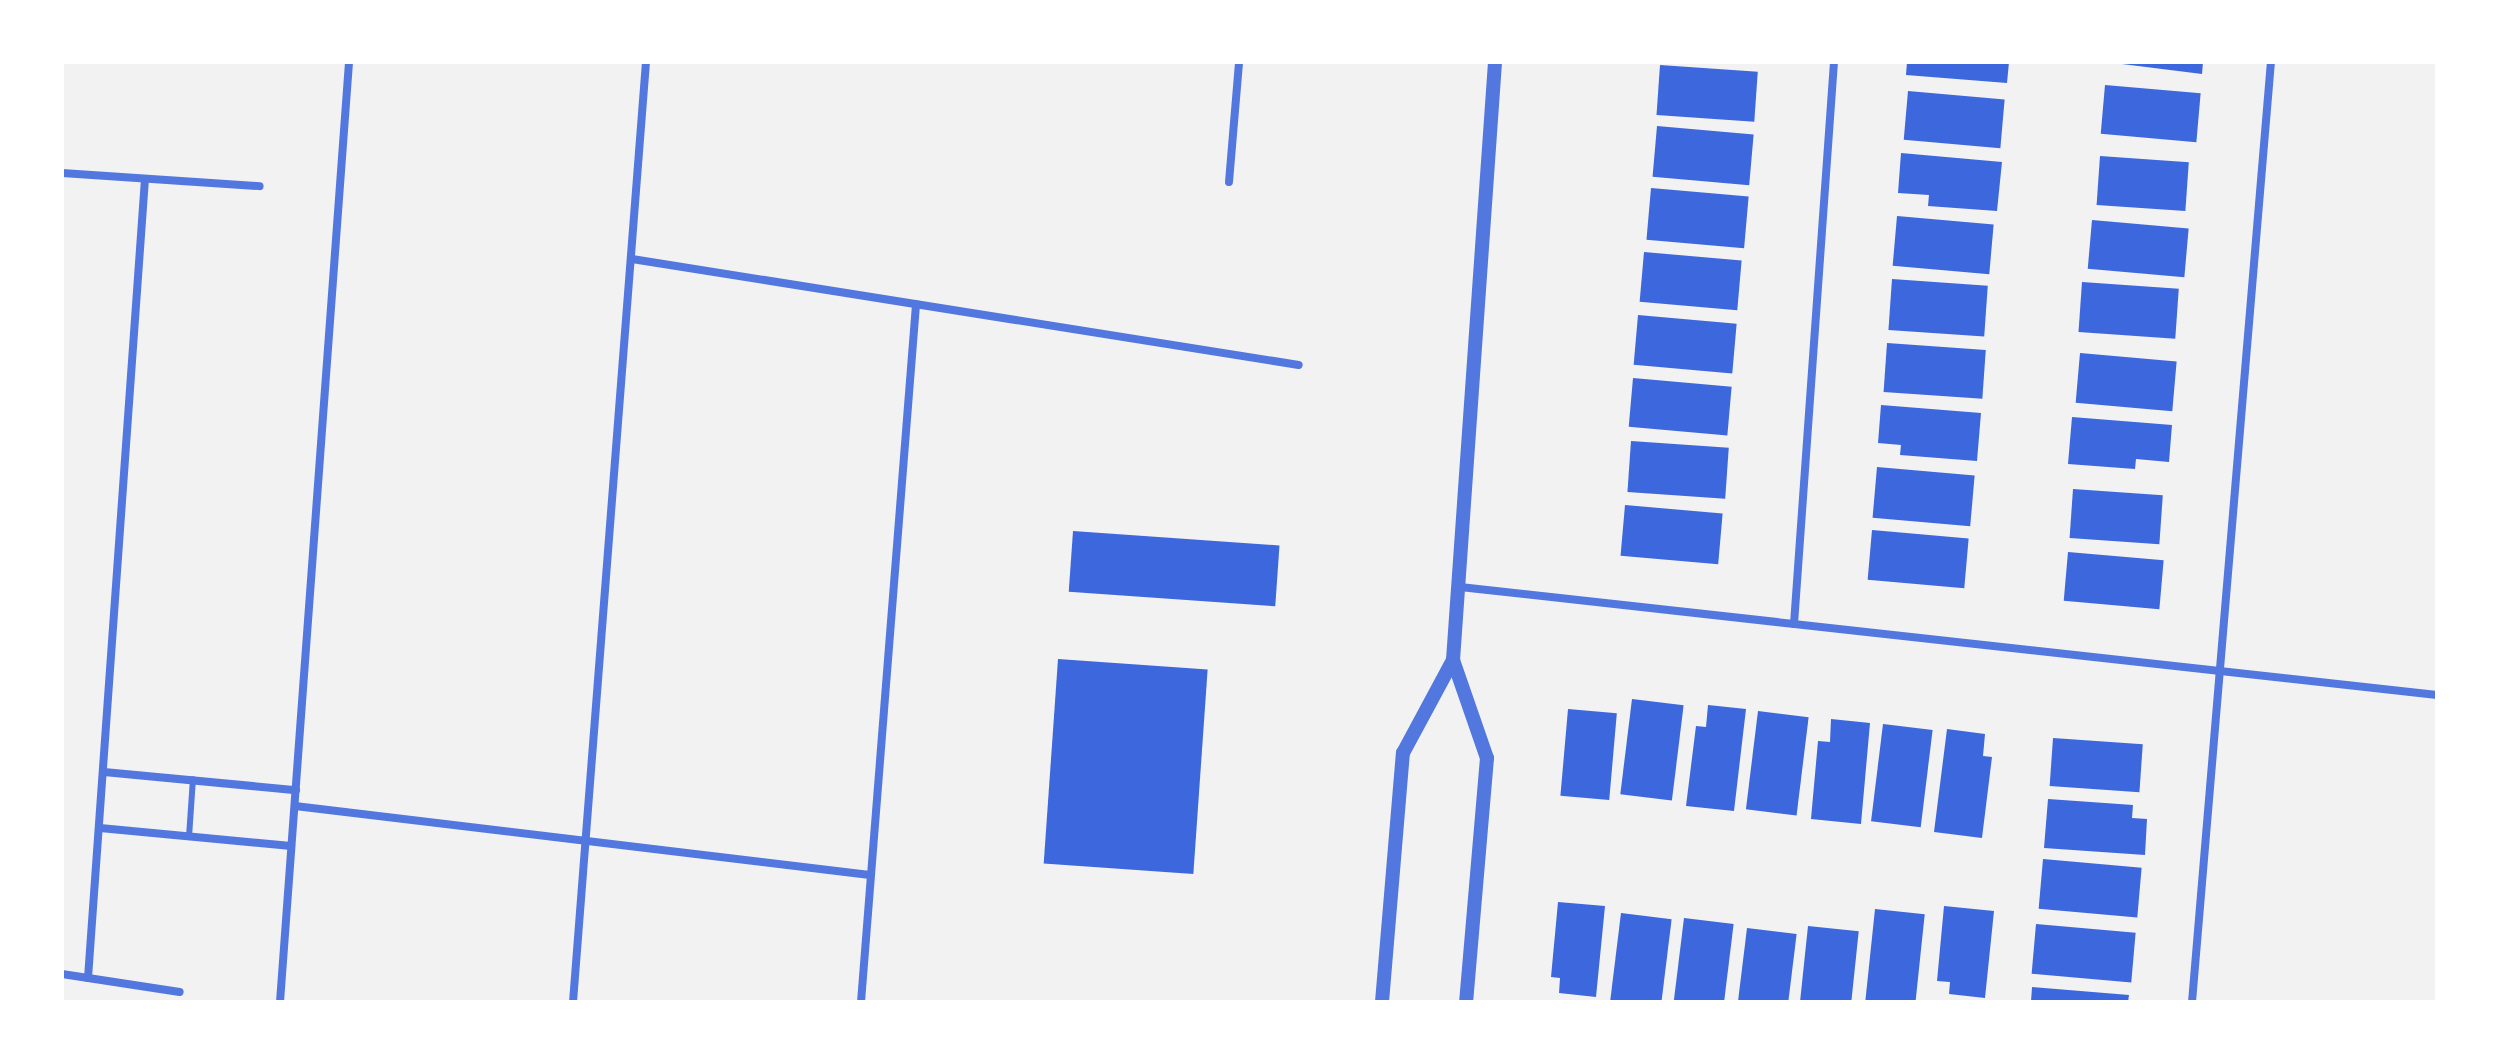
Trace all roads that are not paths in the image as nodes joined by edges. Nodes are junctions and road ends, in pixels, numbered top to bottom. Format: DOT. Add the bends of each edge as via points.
graph roads {
  1 [pos="349,62"];
  2 [pos="646,62"];
  3 [pos="1239,62"];
  4 [pos="1495,62"];
  5 [pos="1834,62"];
  6 [pos="2271,62"];
  7 [pos="62,173"];
  8 [pos="145,179"];
  9 [pos="1229,182"];
  10 [pos="260,186"];
  11 [pos="632,259"];
  12 [pos="916,304"];
  13 [pos="1299,365"];
  14 [pos="1460,587"];
  15 [pos="1794,624"];
  16 [pos="1453,660"];
  17 [pos="2221,671"];
  18 [pos="2437,695"];
  19 [pos="104,772"];
  20 [pos="193,779"];
  21 [pos="296,790"];
  22 [pos="295,806"];
  23 [pos="100,828"];
  24 [pos="189,837"];
  25 [pos="588,837"];
  26 [pos="291,846"];
  27 [pos="870,875"];
  28 [pos="62,974"];
  29 [pos="88,978"];
  30 [pos="180,992"];
  31 [pos="280,1002"];
  32 [pos="573,1002"];
  33 [pos="861,1002"];
  34 [pos="1382,1002"];
  35 [pos="1466,1002"];
  36 [pos="2192,1002"];
  1 -- 21 [label="street"];
  2 -- 11 [label="street"];
  3 -- 9 [label="street"];
  4 -- 14 [label="street"];
  5 -- 15 [label="street"];
  6 -- 17 [label="street"];
  7 -- 8 [label="street"];
  8 -- 10 [label="street"];
  8 -- 19 [label="street"];
  11 -- 12 [label="street"];
  11 -- 25 [label="street"];
  12 -- 13 [label="street"];
  12 -- 27 [label="street"];
  14 -- 15 [label="street"];
  14 -- 16 [label="street"];
  15 -- 17 [label="street"];
  16 -- 34 [label="street" via="1403,753"];
  16 -- 35 [label="street" via="1487,758"];
  17 -- 18 [label="street"];
  17 -- 36 [label="street"];
  19 -- 20 [label="street"];
  19 -- 23 [label="street"];
  20 -- 21 [label="street"];
  20 -- 24 [label="lane"];
  21 -- 22 [label="street"];
  22 -- 25 [label="street"];
  22 -- 26 [label="street"];
  23 -- 24 [label="street"];
  23 -- 29 [label="street"];
  24 -- 26 [label="street"];
  25 -- 27 [label="street"];
  25 -- 32 [label="street"];
  26 -- 31 [label="street"];
  27 -- 33 [label="street"];
  28 -- 29 [label="street"];
  29 -- 30 [label="street"];
}
